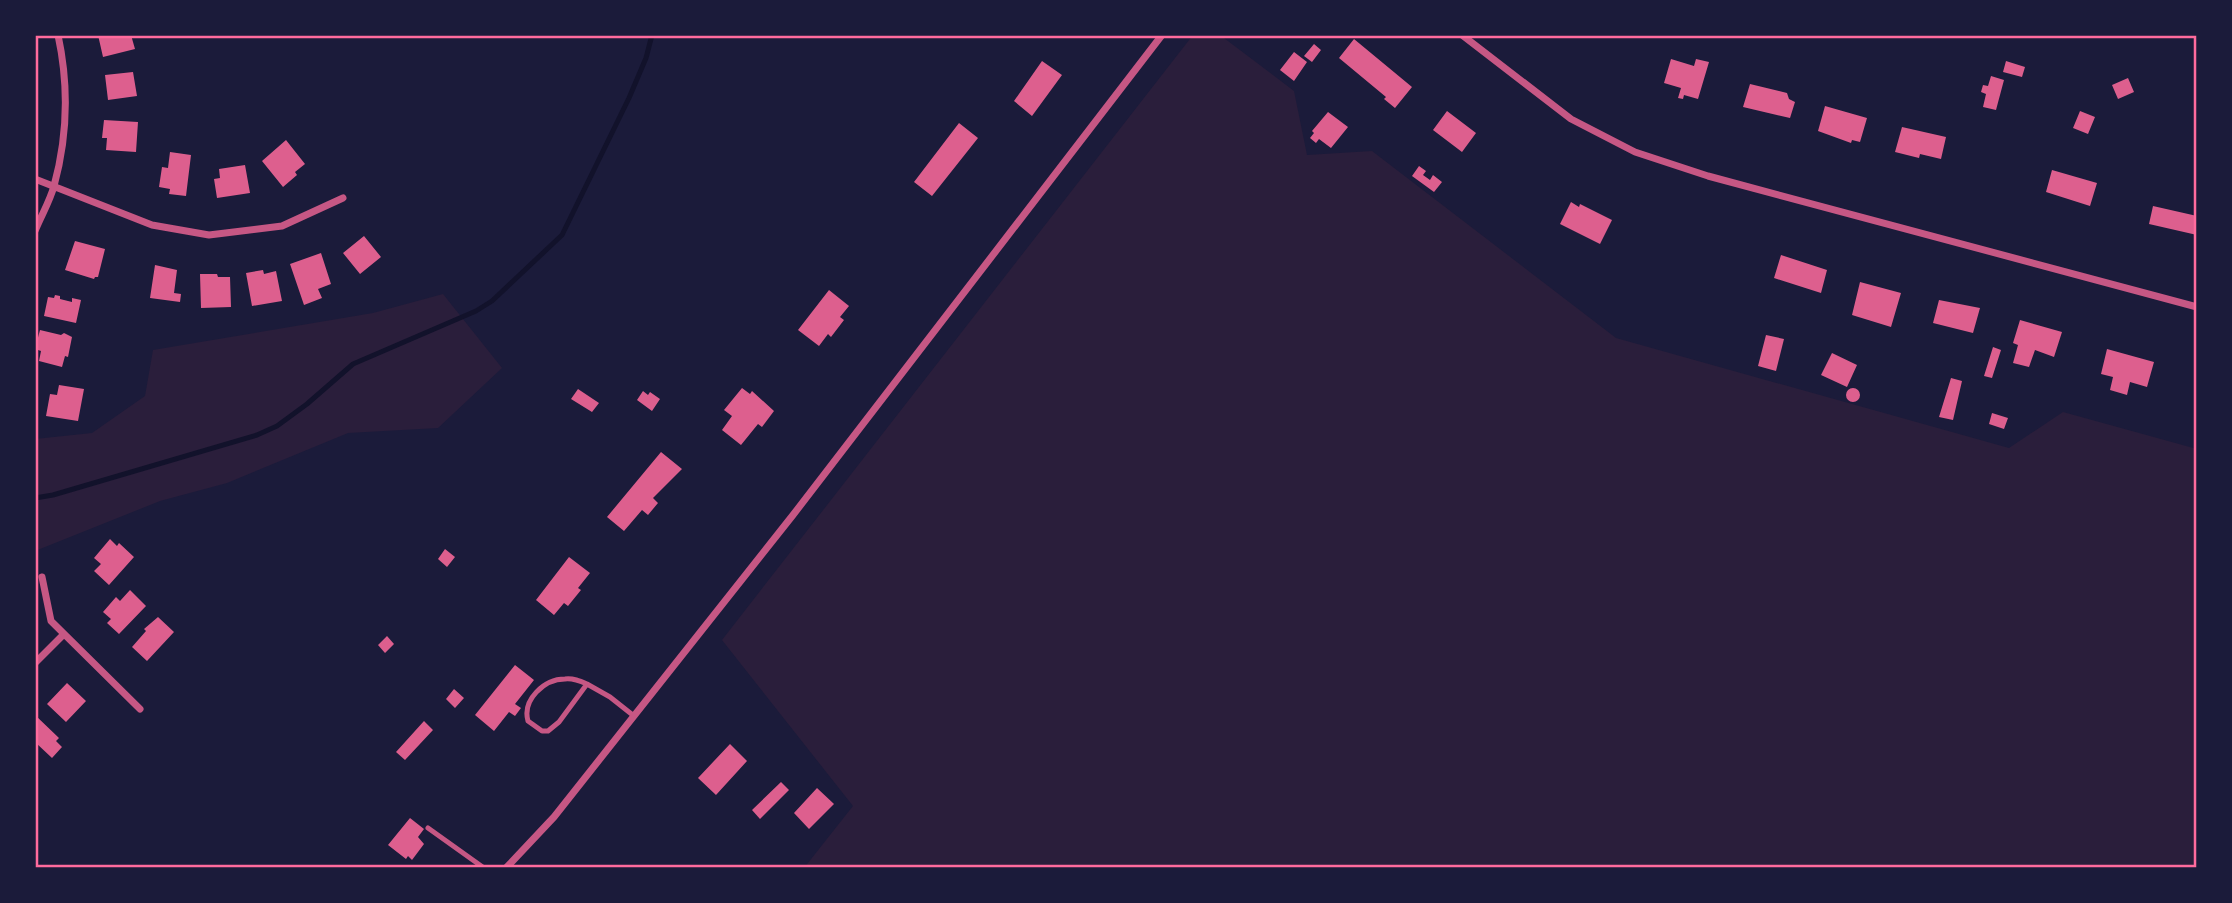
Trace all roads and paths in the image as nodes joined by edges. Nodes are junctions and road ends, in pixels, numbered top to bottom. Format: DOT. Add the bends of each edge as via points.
graph roads {
  1 [pos="58,35"];
  2 [pos="1161,35"];
  3 [pos="1462,35"];
  4 [pos="35,179"];
  5 [pos="54,187"];
  6 [pos="343,198"];
  7 [pos="35,231"];
  8 [pos="2197,307"];
  9 [pos="42,578"];
  10 [pos="63,635"];
  11 [pos="35,663"];
  12 [pos="587,684"];
  13 [pos="140,709"];
  14 [pos="634,716"];
  15 [pos="428,828"];
  16 [pos="484,868"];
  17 [pos="506,868"];
  1 -- 5 [label="street" via="66,70 66,118"];
  2 -- 14 [label="street"];
  3 -- 8 [label="street" via="1571,119 1634,152"];
  4 -- 5 [label="street"];
  5 -- 6 [label="street" via="152,225 209,234 282,226"];
  5 -- 7 [label="street"];
  9 -- 10 [label="street" via="51,621"];
  10 -- 11 [label="street"];
  10 -- 13 [label="street"];
  12 -- 12 [label="lane" via="554,727 542,731 528,721 528,704 543,686 566,678"];
  12 -- 14 [label="lane"];
  14 -- 17 [label="street" via="554,817"];
  15 -- 16 [label="lane"];
}
